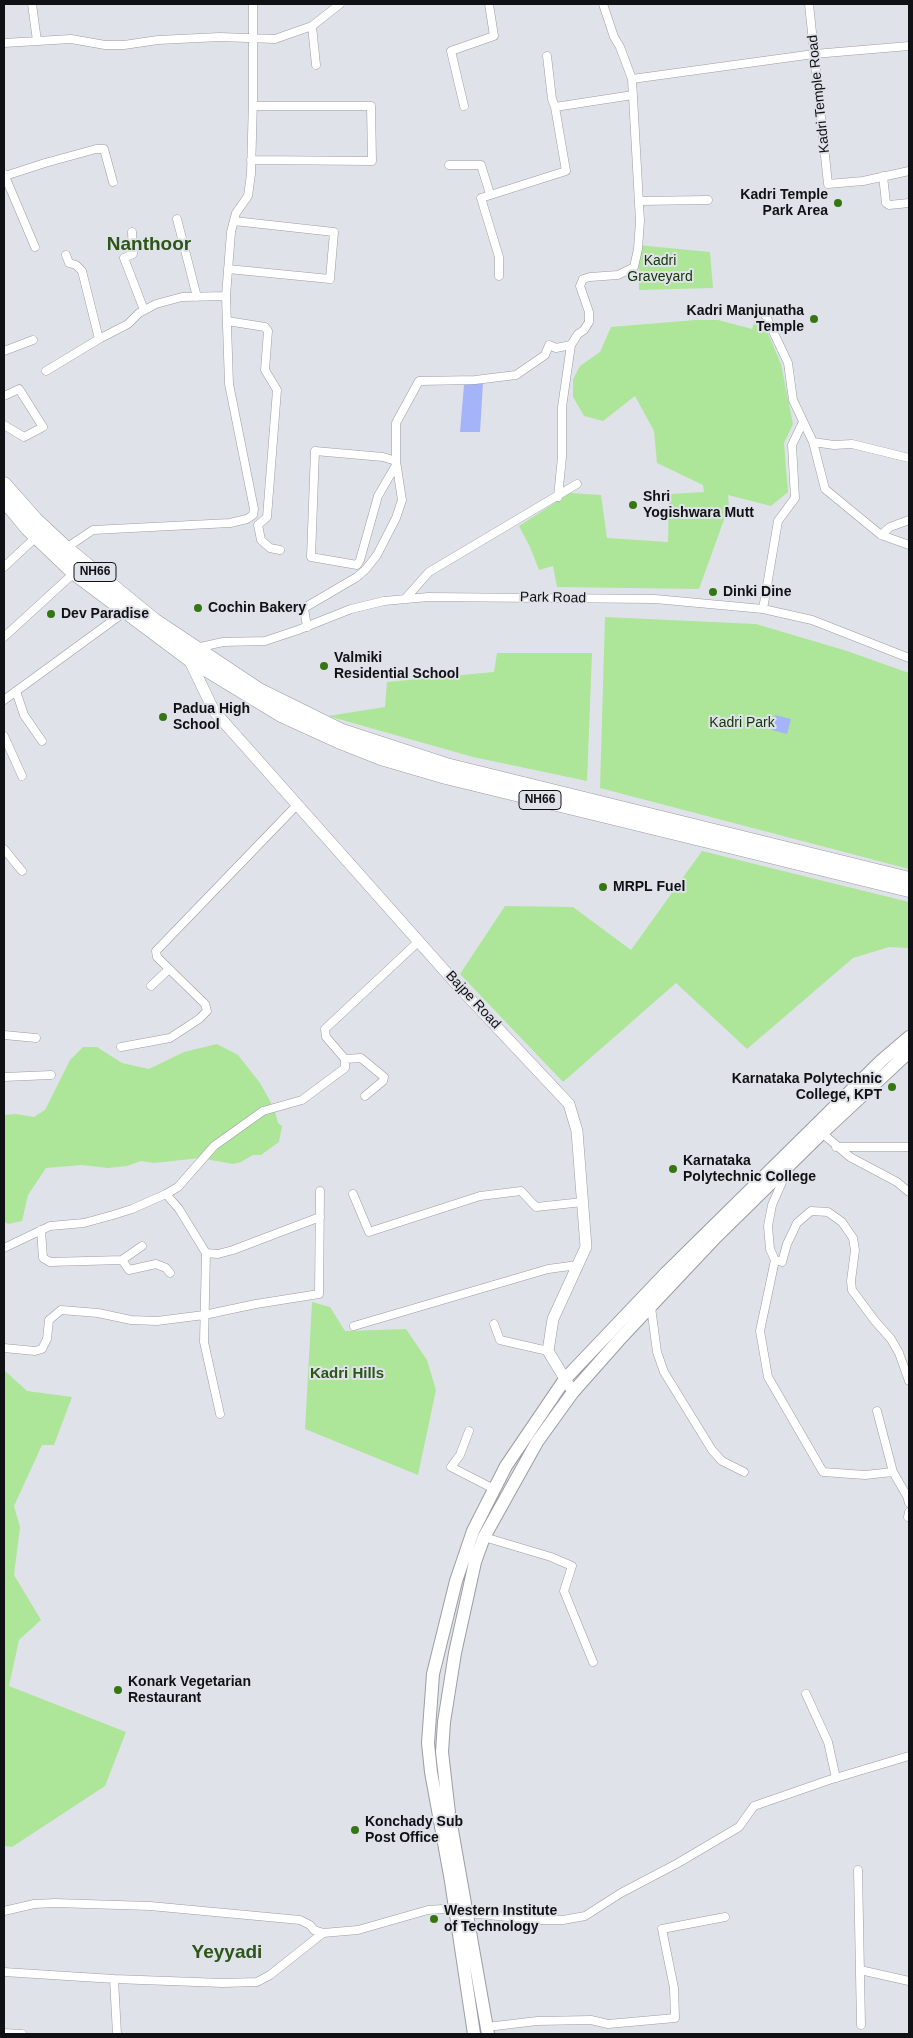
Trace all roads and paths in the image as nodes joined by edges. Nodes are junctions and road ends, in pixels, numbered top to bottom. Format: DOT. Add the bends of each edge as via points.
graph roads {
  1 [pos="32,4"];
  2 [pos="253,4"];
  3 [pos="340,4"];
  4 [pos="489,4"];
  5 [pos="603,4"];
  6 [pos="809,4"];
  7 [pos="312,26"];
  8 [pos="252,39"];
  9 [pos="37,41"];
  10 [pos="4,43"];
  11 [pos="909,46"];
  12 [pos="814,54"];
  13 [pos="547,56"];
  14 [pos="316,65"];
  15 [pos="632,80"];
  16 [pos="633,95"];
  17 [pos="253,106"];
  18 [pos="464,106"];
  19 [pos="556,106"];
  20 [pos="251,160"];
  21 [pos="449,165"];
  22 [pos="909,170"];
  23 [pos="4,175"];
  24 [pos="883,176"];
  25 [pos="114,182"];
  26 [pos="490,194"];
  27 [pos="708,200"];
  28 [pos="639,201"];
  29 [pos="909,203"];
  30 [pos="177,219"];
  31 [pos="234,221"];
  32 [pos="132,232"];
  33 [pos="35,247"];
  34 [pos="66,255"];
  35 [pos="228,269"];
  36 [pos="499,276"];
  37 [pos="226,296"];
  38 [pos="197,297"];
  39 [pos="144,310"];
  40 [pos="763,310"];
  41 [pos="227,321"];
  42 [pos="33,340"];
  43 [pos="99,340"];
  44 [pos="571,345"];
  45 [pos="4,350"];
  46 [pos="46,371"];
  47 [pos="4,396"];
  48 [pos="803,422"];
  49 [pos="5,427"];
  50 [pos="813,442"];
  51 [pos="909,458"];
  52 [pos="396,463"];
  53 [pos="4,484"];
  54 [pos="577,484"];
  55 [pos="558,497"];
  56 [pos="4,500"];
  57 [pos="909,520"];
  58 [pos="881,534"];
  59 [pos="36,537"];
  60 [pos="909,545"];
  61 [pos="66,548"];
  62 [pos="280,550"];
  63 [pos="4,567"];
  64 [pos="74,573"];
  65 [pos="405,599"];
  66 [pos="763,609"];
  67 [pos="126,611"];
  68 [pos="306,627"];
  69 [pos="4,637"];
  70 [pos="192,654"];
  71 [pos="909,658"];
  72 [pos="16,691"];
  73 [pos="4,700"];
  74 [pos="4,736"];
  75 [pos="42,741"];
  76 [pos="22,776"];
  77 [pos="297,805"];
  78 [pos="4,848"];
  79 [pos="22,871"];
  80 [pos="909,879"];
  81 [pos="909,890"];
  82 [pos="419,941"];
  83 [pos="169,969"];
  84 [pos="151,986"];
  85 [pos="4,1035"];
  86 [pos="909,1037"];
  87 [pos="36,1038"];
  88 [pos="121,1047"];
  89 [pos="909,1052"];
  90 [pos="345,1059"];
  91 [pos="51,1075"];
  92 [pos="4,1077"];
  93 [pos="365,1096"];
  94 [pos="822,1133"];
  95 [pos="836,1147"];
  96 [pos="909,1147"];
  97 [pos="794,1155"];
  98 [pos="320,1191"];
  99 [pos="909,1192"];
  100 [pos="166,1194"];
  101 [pos="353,1194"];
  102 [pos="582,1202"];
  103 [pos="320,1217"];
  104 [pos="42,1230"];
  105 [pos="142,1246"];
  106 [pos="4,1248"];
  107 [pos="206,1253"];
  108 [pos="122,1260"];
  109 [pos="775,1260"];
  110 [pos="578,1265"];
  111 [pos="170,1273"];
  112 [pos="651,1307"];
  113 [pos="204,1315"];
  114 [pos="494,1324"];
  115 [pos="354,1326"];
  116 [pos="4,1348"];
  117 [pos="548,1351"];
  118 [pos="565,1379"];
  119 [pos="909,1381"];
  120 [pos="573,1392"];
  121 [pos="877,1411"];
  122 [pos="220,1414"];
  123 [pos="469,1431"];
  124 [pos="744,1472"];
  125 [pos="893,1472"];
  126 [pos="494,1489"];
  127 [pos="909,1502"];
  128 [pos="484,1537"];
  129 [pos="593,1662"];
  130 [pos="806,1694"];
  131 [pos="909,1756"];
  132 [pos="836,1778"];
  133 [pos="858,1870"];
  134 [pos="4,1911"];
  135 [pos="462,1911"];
  136 [pos="725,1917"];
  137 [pos="323,1933"];
  138 [pos="860,1970"];
  139 [pos="4,1972"];
  140 [pos="114,1979"];
  141 [pos="909,1981"];
  142 [pos="861,2025"];
  143 [pos="487,2031"];
  144 [pos="4,2033"];
  145 [pos="22,2034"];
  146 [pos="117,2034"];
  147 [pos="474,2034"];
  1 -- 9 [label="street"];
  2 -- 8 [label="street"];
  3 -- 7 [label="street"];
  4 -- 18 [label="street" via="494,36 452,51"];
  5 -- 15 [label="street"];
  6 -- 12 [label="street, Kadri Temple Road"];
  7 -- 8 [label="street" via="275,39"];
  7 -- 14 [label="street"];
  8 -- 9 [label="street" via="220,37 124,45 71,39"];
  8 -- 17 [label="street"];
  9 -- 10 [label="street"];
  11 -- 12 [label="street"];
  12 -- 15 [label="street"];
  12 -- 24 [label="street, Kadri Temple Road" via="828,184"];
  13 -- 19 [label="street" via="552,99"];
  15 -- 16 [label="street"];
  16 -- 19 [label="street"];
  16 -- 28 [label="street"];
  17 -- 20 [label="street"];
  17 -- 20 [label="street" via="371,106 372,161"];
  19 -- 26 [label="street" via="566,170"];
  20 -- 31 [label="street" via="248,196"];
  21 -- 26 [label="street" via="481,165"];
  22 -- 24 [label="street"];
  23 -- 25 [label="street" via="104,149"];
  23 -- 33 [label="street"];
  24 -- 29 [label="street" via="886,202 889,205"];
  26 -- 36 [label="street" via="481,198 498,257"];
  27 -- 28 [label="street"];
  28 -- 44 [label="street" via="640,235 634,267 618,275 585,278 581,282 589,322"];
  30 -- 38 [label="street"];
  31 -- 35 [label="street"];
  31 -- 35 [label="street" via="334,232 330,279"];
  32 -- 39 [label="street" via="133,254 124,258"];
  34 -- 43 [label="street" via="69,263 82,271"];
  35 -- 37 [label="street"];
  37 -- 38 [label="street"];
  37 -- 41 [label="street"];
  38 -- 39 [label="street" via="156,304"];
  39 -- 43 [label="street" via="128,324"];
  40 -- 48 [label="street" via="788,363 792,400"];
  41 -- 61 [label="street" via="229,384 253,515 230,524 93,530"];
  41 -- 62 [label="street" via="265,327 268,331 265,370 277,390 267,517 258,525 261,540 270,548"];
  42 -- 45 [label="street"];
  43 -- 46 [label="street"];
  44 -- 52 [label="street" via="556,348 549,345 545,354 516,375 419,381 396,423"];
  44 -- 55 [label="street" via="562,407"];
  47 -- 49 [label="street" via="19,389 43,427 24,437"];
  48 -- 50 [label="street"];
  48 -- 66 [label="street" via="792,445 794,498 778,521"];
  50 -- 51 [label="street" via="852,444"];
  50 -- 58 [label="street" via="825,489"];
  52 -- 52 [label="street" via="383,457 315,451 311,557 356,565 378,496"];
  52 -- 68 [label="street" via="402,500 377,555 357,576 304,608"];
  53 -- 61 [label="highway, NH66" via="35,520"];
  54 -- 55 [label="street"];
  55 -- 65 [label="street" via="429,572"];
  56 -- 59 [label="highway, NH66"];
  57 -- 58 [label="street"];
  58 -- 60 [label="street"];
  59 -- 63 [label="street"];
  59 -- 64 [label="highway, NH66"];
  61 -- 70 [label="highway, NH66"];
  64 -- 67 [label="highway, NH66"];
  64 -- 69 [label="street"];
  65 -- 66 [label="street, Park Road" via="655,599"];
  65 -- 68 [label="street, Park Road" via="351,609"];
  66 -- 71 [label="street, Park Road" via="812,620"];
  67 -- 70 [label="highway, NH66"];
  67 -- 72 [label="street"];
  68 -- 70 [label="street, Park Road" via="265,641 223,642"];
  70 -- 77 [label="street, Bajpe Road" via="214,711"];
  70 -- 80 [label="highway, NH66" via="342,731 384,746 454,767"];
  70 -- 81 [label="highway, NH66" via="283,716 381,758 446,777"];
  72 -- 73 [label="street"];
  72 -- 75 [label="street" via="24,715"];
  74 -- 76 [label="street"];
  77 -- 82 [label="street, Bajpe Road"];
  77 -- 83 [label="street" via="156,951 157,957"];
  78 -- 79 [label="street"];
  82 -- 90 [label="street" via="325,1029 326,1037"];
  82 -- 102 [label="street, Bajpe Road" via="569,1104 577,1131"];
  83 -- 84 [label="street"];
  83 -- 88 [label="street" via="205,1004 207,1011 170,1038"];
  85 -- 87 [label="street"];
  86 -- 97 [label="main road" via="882,1060"];
  89 -- 94 [label="main road"];
  90 -- 93 [label="street" via="360,1058 384,1077"];
  90 -- 100 [label="street" via="345,1068 302,1100 263,1111 214,1146 178,1187"];
  91 -- 92 [label="street"];
  94 -- 95 [label="street"];
  94 -- 97 [label="main road"];
  95 -- 96 [label="street"];
  95 -- 99 [label="street"];
  97 -- 109 [label="street" via="772,1205 768,1226 770,1249"];
  97 -- 112 [label="main road"];
  97 -- 118 [label="main road" via="666,1273"];
  98 -- 103 [label="street"];
  100 -- 104 [label="street" via="113,1215"];
  100 -- 107 [label="street"];
  101 -- 102 [label="street" via="369,1232 480,1196 521,1191 536,1207"];
  102 -- 110 [label="street, Bajpe Road" via="586,1247"];
  103 -- 107 [label="street" via="233,1250"];
  103 -- 113 [label="street" via="319,1294"];
  104 -- 106 [label="street"];
  104 -- 108 [label="street" via="45,1261"];
  105 -- 108 [label="street"];
  107 -- 113 [label="street"];
  108 -- 111 [label="street" via="129,1270 156,1264"];
  109 -- 119 [label="street" via="782,1262 797,1222 811,1211 828,1212 842,1222 854,1238 852,1290 899,1353"];
  109 -- 125 [label="street" via="760,1331 768,1377 823,1472 865,1475"];
  110 -- 115 [label="street" via="548,1269"];
  110 -- 117 [label="street, Bajpe Road" via="553,1319"];
  112 -- 120 [label="main road"];
  112 -- 124 [label="street" via="664,1372 712,1450 722,1461"];
  113 -- 116 [label="street" via="157,1321 61,1310 50,1320 42,1349"];
  113 -- 122 [label="street" via="204,1342"];
  114 -- 117 [label="street" via="500,1340"];
  117 -- 118 [label="street"];
  118 -- 120 [label="street"];
  118 -- 126 [label="main road"];
  120 -- 128 [label="main road" via="536,1442"];
  121 -- 125 [label="street"];
  123 -- 126 [label="street" via="460,1455 451,1467"];
  125 -- 127 [label="street"];
  126 -- 135 [label="main road" via="473,1531 456,1581 434,1674 429,1714 431,1772"];
  128 -- 129 [label="street" via="572,1566 564,1591"];
  128 -- 135 [label="main road" via="475,1562 455,1653 442,1752"];
  130 -- 132 [label="street" via="828,1742"];
  131 -- 132 [label="street"];
  132 -- 135 [label="street" via="754,1806 739,1827 585,1916 538,1920"];
  133 -- 138 [label="street"];
  134 -- 137 [label="street" via="34,1904 150,1906 300,1920"];
  135 -- 137 [label="street" via="428,1910 358,1930"];
  135 -- 143 [label="main road"];
  135 -- 147 [label="main road"];
  136 -- 143 [label="street" via="662,1929 674,1988 675,2018 608,2024 592,2020 537,2021"];
  137 -- 140 [label="street" via="257,1982 223,1984"];
  138 -- 141 [label="street"];
  138 -- 142 [label="street"];
  139 -- 140 [label="street"];
  140 -- 146 [label="street"];
  144 -- 145 [label="street"];
}
